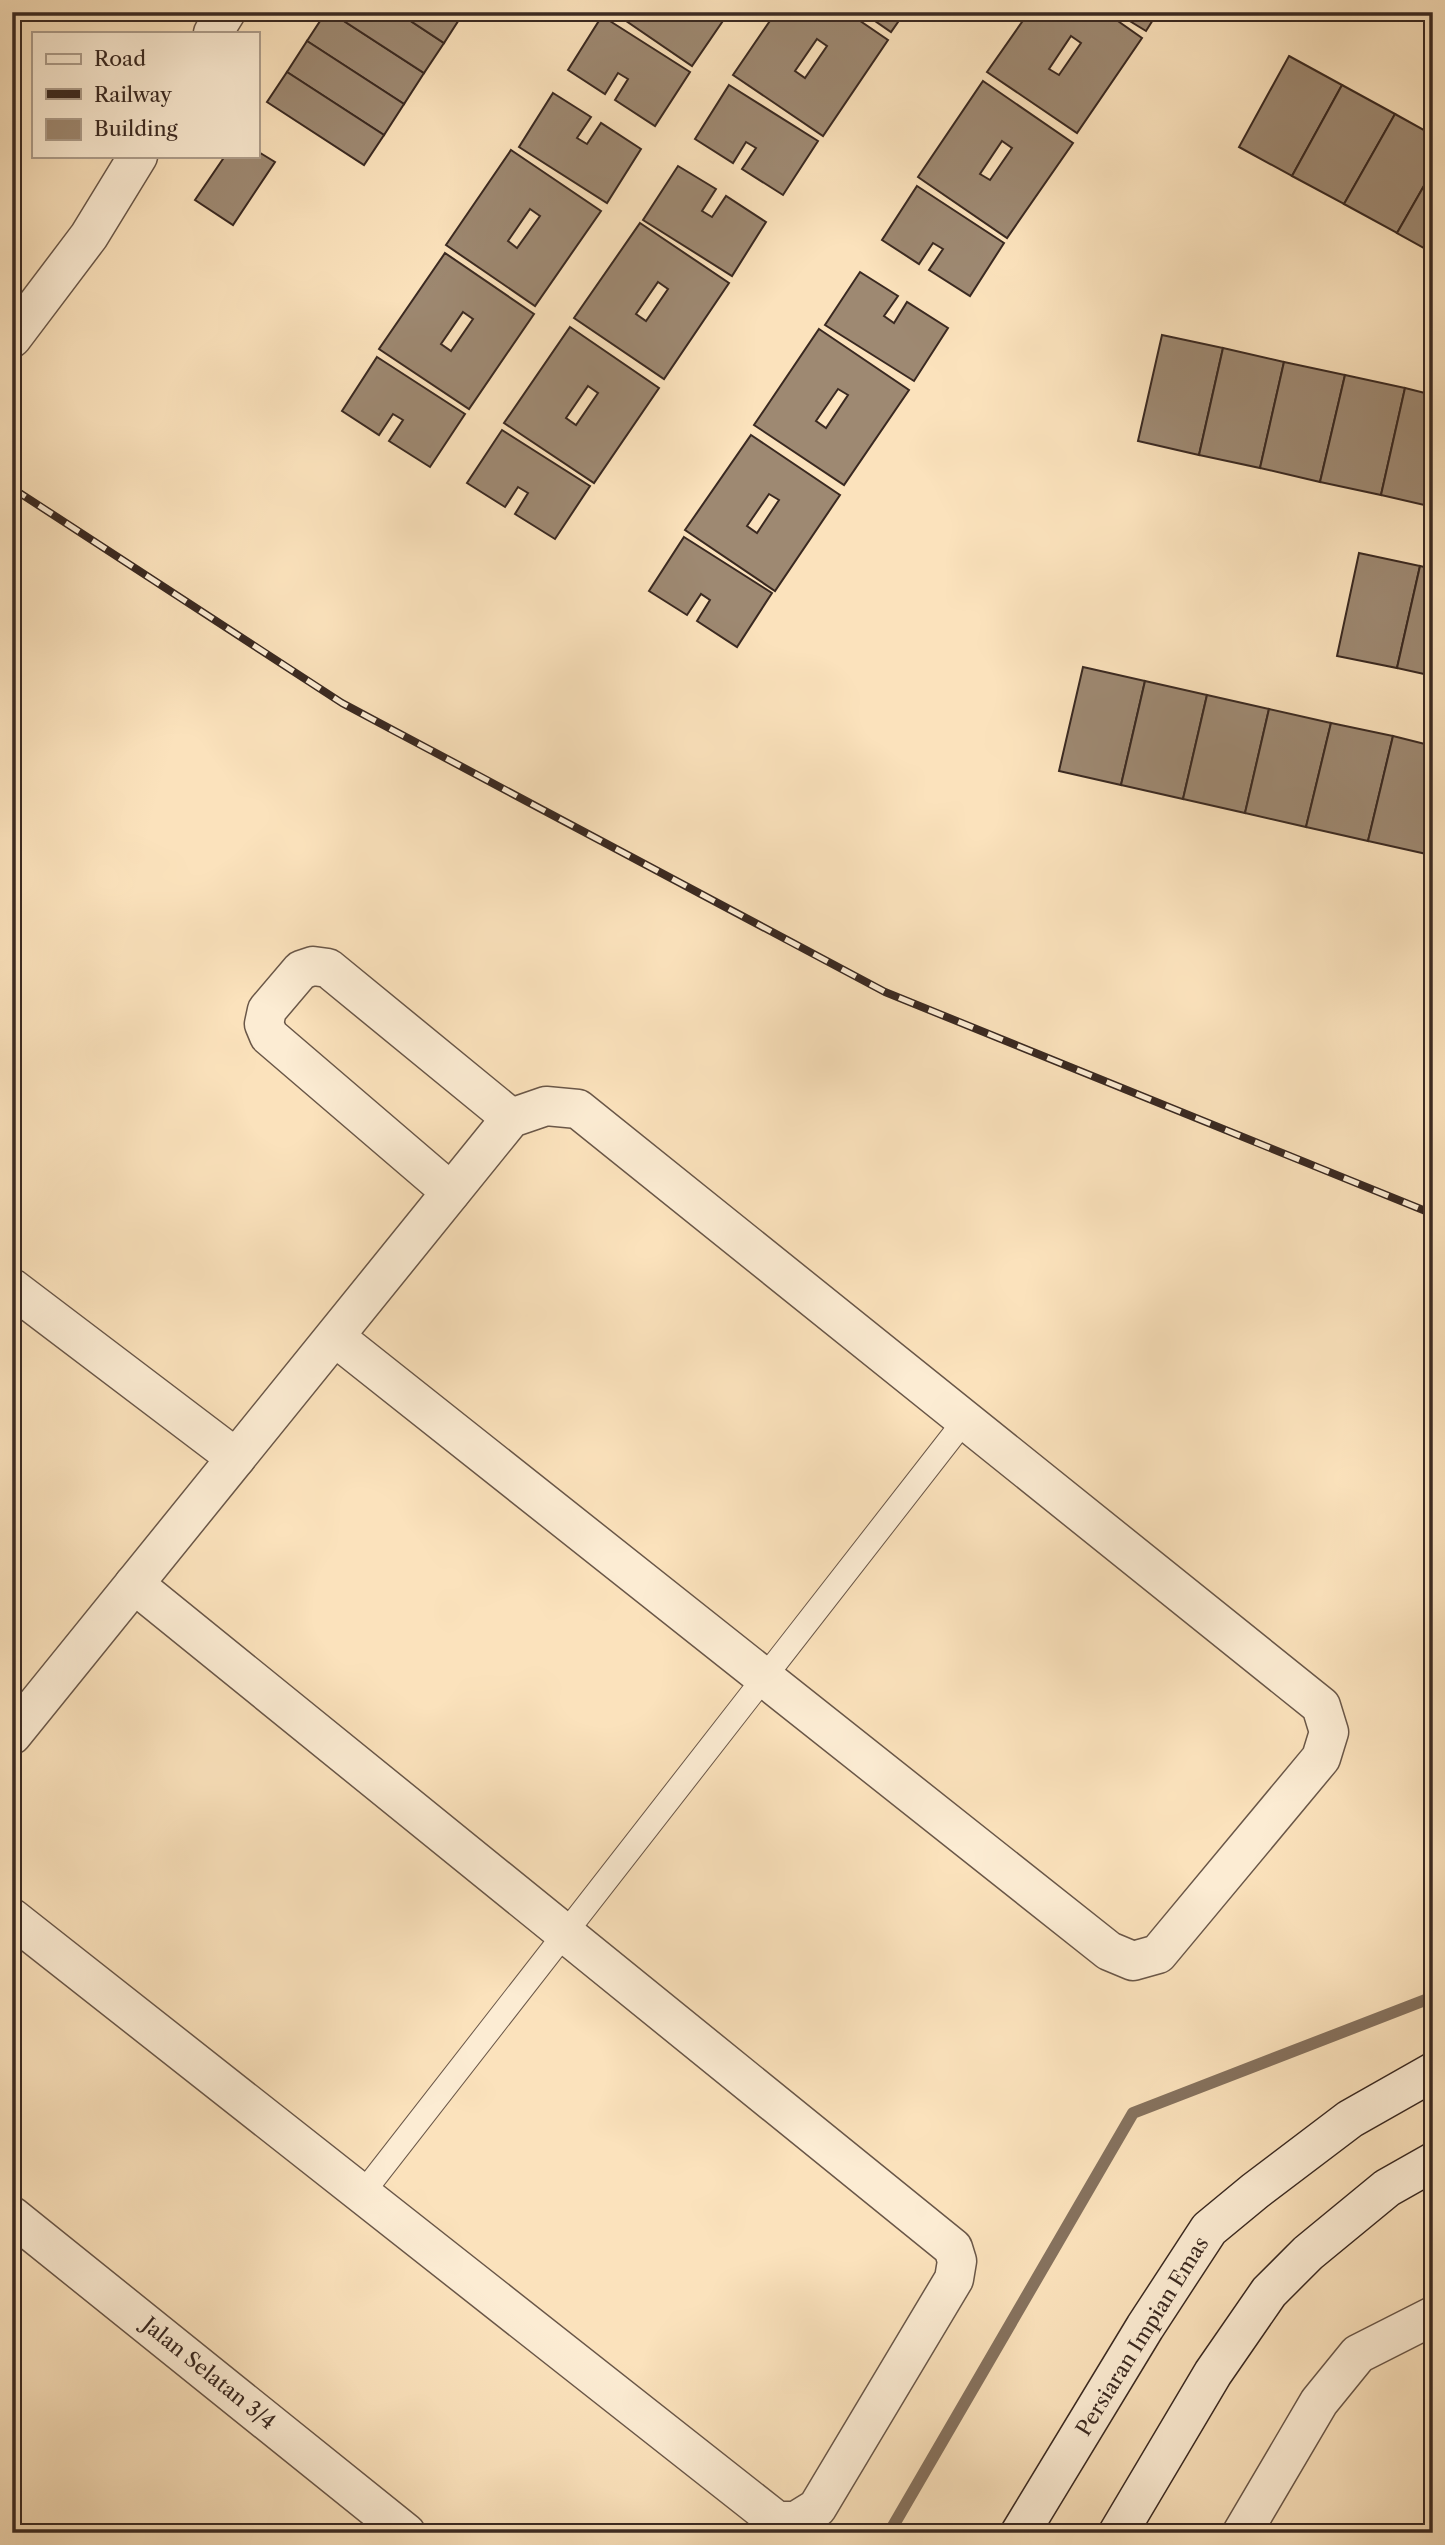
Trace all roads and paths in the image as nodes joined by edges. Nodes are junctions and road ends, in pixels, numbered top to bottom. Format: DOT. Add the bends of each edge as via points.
graph roads {
  1 [pos="226,12"];
  2 [pos="214,32"];
  3 [pos="137,158"];
  4 [pos="12,338"];
  5 [pos="511,1118"];
  6 [pos="451,1192"];
  7 [pos="12,1288"];
  8 [pos="335,1337"];
  9 [pos="965,1420"];
  10 [pos="236,1458"];
  11 [pos="134,1584"];
  12 [pos="764,1677"];
  13 [pos="25,1695"];
  14 [pos="12,1735"];
  15 [pos="12,1917"];
  16 [pos="565,1934"];
  17 [pos="1433,2072"];
  18 [pos="1433,2162"];
  19 [pos="362,2194"];
  20 [pos="12,2216"];
  21 [pos="1433,2316"];
  22 [pos="405,2533"];
  23 [pos="1020,2533"];
  24 [pos="1118,2533"];
  25 [pos="1242,2533"];
  1 -- 2 [label="street"];
  3 -- 4 [label="street" via="89,236"];
  5 -- 6 [label="street"];
  5 -- 6 [label="street" via="328,968 301,970 267,1010 264,1024 269,1036"];
  5 -- 9 [label="street" via="546,1106 578,1109"];
  6 -- 8 [label="street"];
  7 -- 10 [label="street"];
  8 -- 10 [label="street"];
  8 -- 12 [label="street"];
  9 -- 12 [label="lane"];
  9 -- 12 [label="street" via="1321,1706 1329,1732 1321,1758 1158,1954 1133,1961 1109,1951"];
  10 -- 11 [label="street"];
  11 -- 13 [label="street"];
  11 -- 16 [label="street"];
  12 -- 16 [label="lane"];
  13 -- 14 [label="street"];
  15 -- 19 [label="street"];
  16 -- 19 [label="lane"];
  16 -- 19 [label="street" via="953,2248 957,2261 954,2279 817,2508 796,2521 777,2521"];
  17 -- 23 [label="street, Persiaran Impian Emas" via="1350,2119 1209,2229"];
  18 -- 24 [label="street" via="1387,2188 1269,2292 1213,2373"];
  20 -- 22 [label="street, Jalan Selatan 3/4"];
  21 -- 25 [label="street" via="1358,2354 1319,2402"];
}
